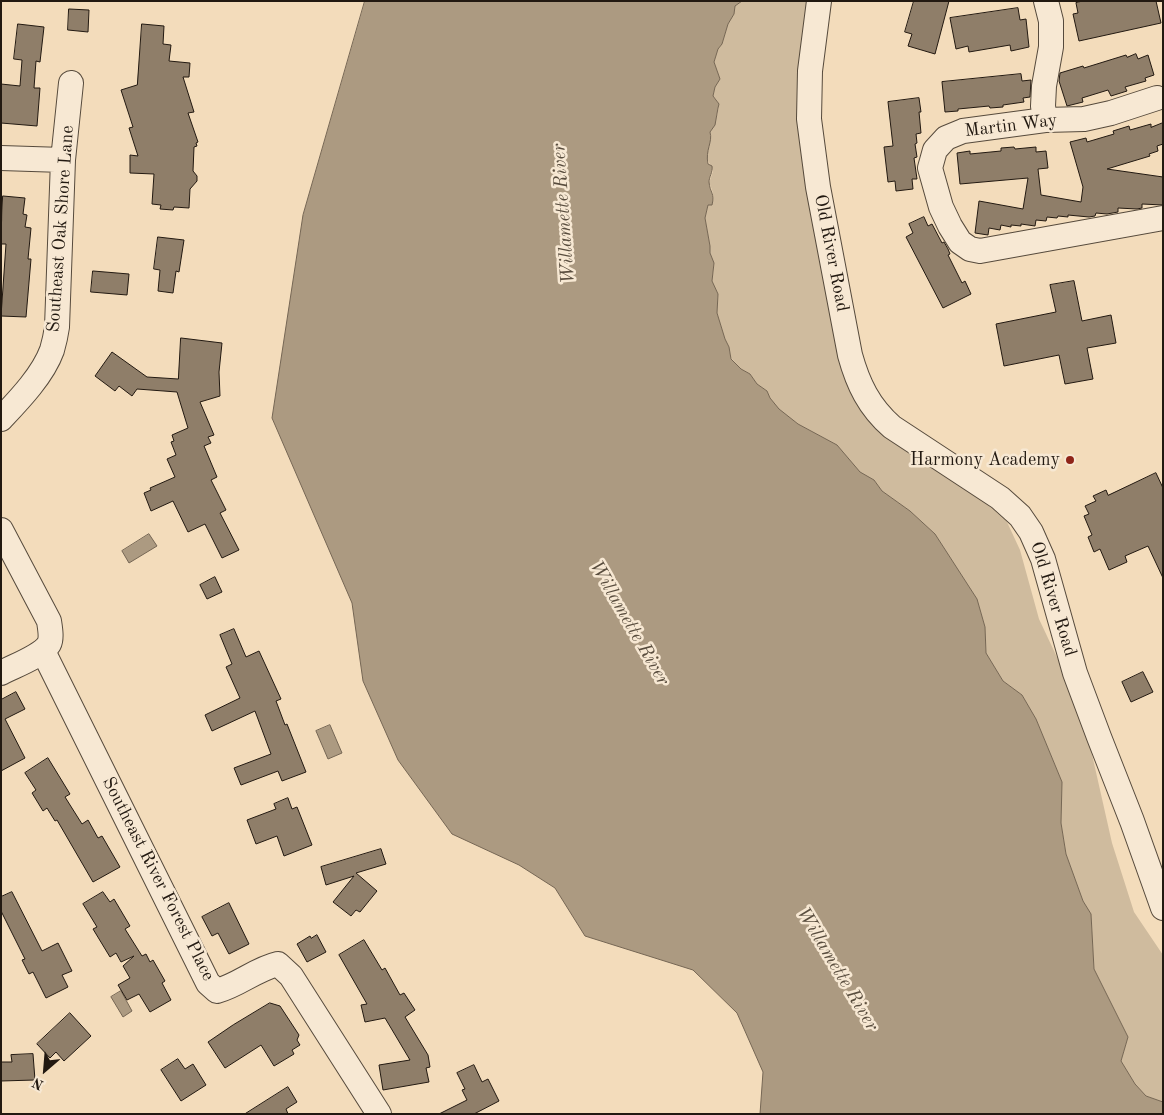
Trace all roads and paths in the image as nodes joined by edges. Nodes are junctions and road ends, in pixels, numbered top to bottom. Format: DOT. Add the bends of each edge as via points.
graph roads {
  1 [pos="819,1"];
  2 [pos="1046,1"];
  3 [pos="71,83"];
  4 [pos="1157,98"];
  5 [pos="1046,120"];
  6 [pos="1,158"];
  7 [pos="63,160"];
  8 [pos="1163,218"];
  9 [pos="1,419"];
  10 [pos="1,530"];
  11 [pos="43,651"];
  12 [pos="1,672"];
  13 [pos="1163,908"];
  14 [pos="379,1114"];
  1 -- 13 [label="street, Old River Road" via="809,88 810,129 818,188 856,376 865,396 892,427 1000,498 1032,532 1076,672"];
  2 -- 5 [label="street" via="1051,21 1051,47 1044,86"];
  3 -- 7 [label="street, Southeast Oak Shore Lane"];
  4 -- 5 [label="street, Martin Way" via="1084,119"];
  5 -- 8 [label="street, Martin Way" via="962,130 946,138 935,150 930,168 941,207 960,242 980,251"];
  6 -- 7 [label="street"];
  7 -- 9 [label="street, Southeast Oak Shore Lane" via="56,335 52,351 38,374"];
  10 -- 11 [label="street" via="49,621 50,643"];
  11 -- 12 [label="street"];
  11 -- 14 [label="street, Southeast River Forest Place" via="208,983 217,991 231,988 278,964 291,976"];
}
